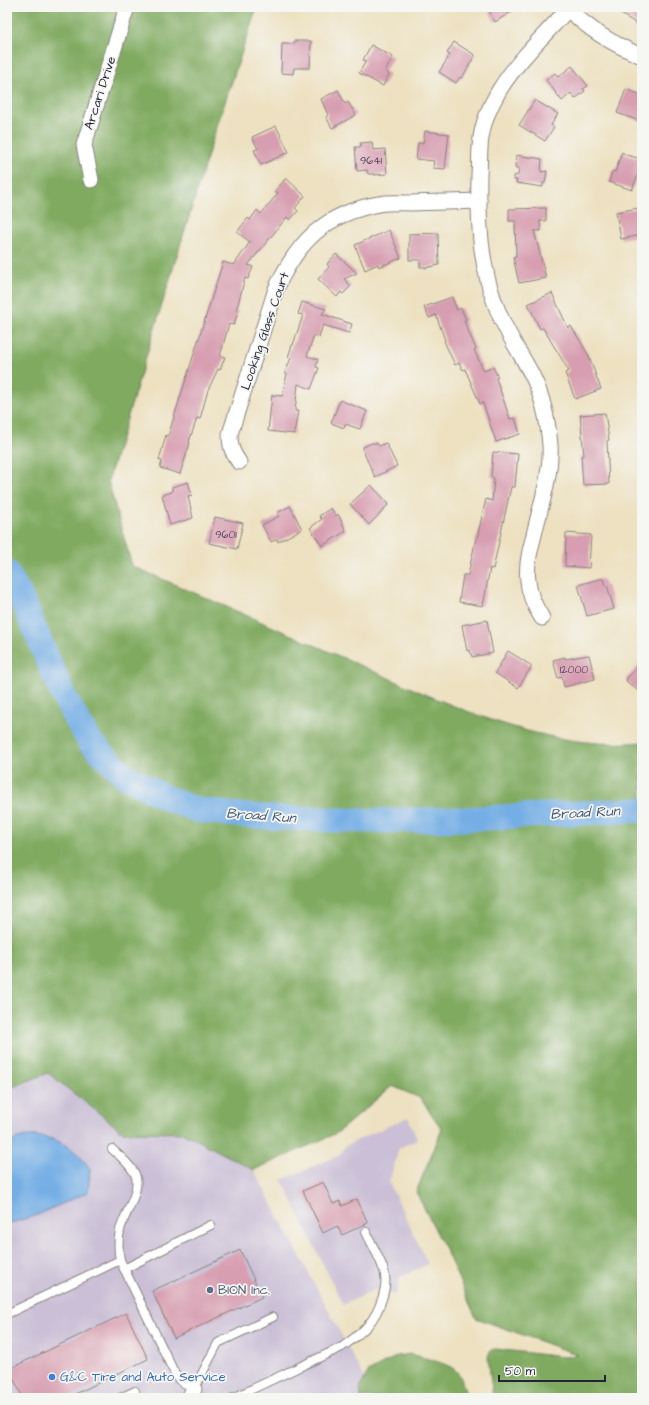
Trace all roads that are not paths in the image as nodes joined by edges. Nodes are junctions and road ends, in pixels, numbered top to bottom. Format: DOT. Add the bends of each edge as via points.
graph roads {
  1 [pos="127,7"];
  2 [pos="567,8"];
  3 [pos="642,56"];
  4 [pos="91,180"];
  5 [pos="479,201"];
  6 [pos="239,462"];
  7 [pos="542,618"];
  8 [pos="112,1149"];
  9 [pos="210,1225"];
  10 [pos="366,1232"];
  11 [pos="120,1260"];
  12 [pos="124,1269"];
  13 [pos="7,1314"];
  14 [pos="273,1317"];
  15 [pos="135,1391"];
  16 [pos="192,1394"];
  17 [pos="120,1398"];
  18 [pos="233,1398"];
  1 -- 4 [label="street, Arcari Drive" via="84,145"];
  2 -- 3 [label="street" via="610,41"];
  2 -- 5 [label="street" via="512,71 488,112 480,139"];
  5 -- 6 [label="street, Looking Glass Court" via="380,204 357,210 324,226 296,252 276,289 230,434 233,454"];
  5 -- 7 [label="street" via="483,261 491,291 497,310 532,376 547,421 549,464 527,564 530,594"];
  8 -- 11 [label="lane" via="131,1167 137,1183 118,1241"];
  9 -- 12 [label="lane"];
  10 -- 18 [label="lane" via="385,1272 386,1280 385,1292 370,1324 342,1347"];
  11 -- 12 [label="lane"];
  11 -- 13 [label="lane"];
  12 -- 16 [label="lane" via="172,1368"];
  14 -- 16 [label="lane" via="218,1343"];
  15 -- 17 [label="lane"];
}
